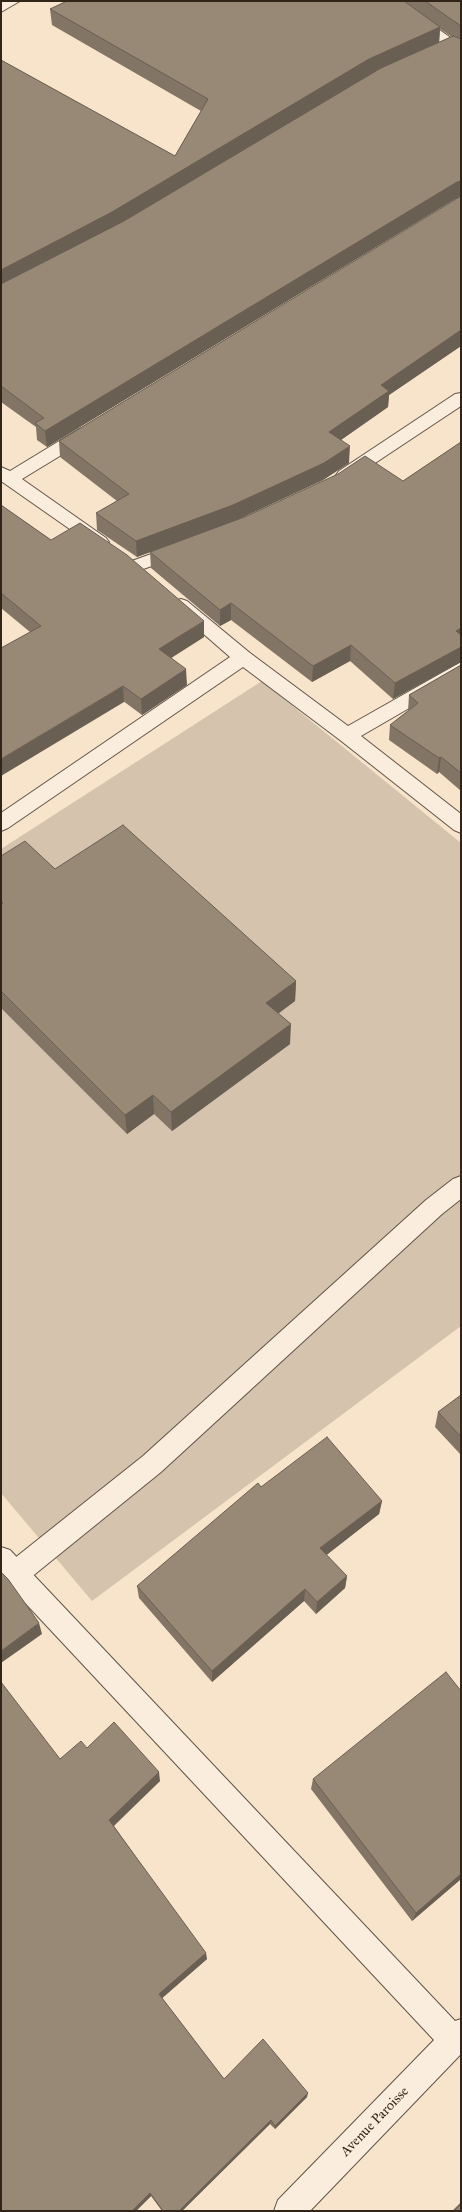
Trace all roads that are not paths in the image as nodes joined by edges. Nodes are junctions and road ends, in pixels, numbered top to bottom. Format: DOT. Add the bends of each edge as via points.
graph roads {
  1 [pos="14,1"];
  2 [pos="389,1"];
  3 [pos="1,8"];
  4 [pos="456,48"];
  5 [pos="438,52"];
  6 [pos="461,398"];
  7 [pos="97,426"];
  8 [pos="5,476"];
  9 [pos="330,485"];
  10 [pos="191,545"];
  11 [pos="165,592"];
  12 [pos="243,658"];
  13 [pos="461,668"];
  14 [pos="347,735"];
  15 [pos="1,823"];
  16 [pos="461,825"];
  17 [pos="461,1186"];
  18 [pos="8,1566"];
  19 [pos="457,2036"];
  20 [pos="289,2211"];
  1 -- 3 [label="street"];
  2 -- 4 [label="street"];
  4 -- 5 [label="street"];
  6 -- 9 [label="street"];
  7 -- 8 [label="street"];
  8 -- 10 [label="street" via="130,563"];
  11 -- 12 [label="street"];
  12 -- 14 [label="street"];
  12 -- 15 [label="street"];
  13 -- 14 [label="street"];
  14 -- 16 [label="street"];
  17 -- 18 [label="street" via="428,1212 152,1464"];
  18 -- 19 [label="street"];
  19 -- 20 [label="street, Avenue Paroisse"];
}
